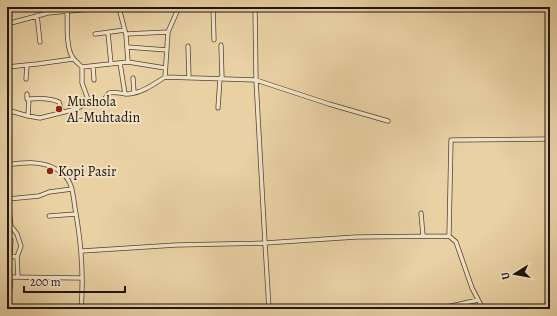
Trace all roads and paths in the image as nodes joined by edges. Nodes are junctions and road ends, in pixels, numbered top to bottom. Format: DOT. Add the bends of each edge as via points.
graph roads {
  1 [pos="112,7"];
  2 [pos="129,7"];
  3 [pos="180,7"];
  4 [pos="213,7"];
  5 [pos="255,7"];
  6 [pos="119,8"];
  7 [pos="67,9"];
  8 [pos="37,15"];
  9 [pos="7,24"];
  10 [pos="125,32"];
  11 [pos="168,32"];
  12 [pos="108,33"];
  13 [pos="95,34"];
  14 [pos="214,40"];
  15 [pos="40,42"];
  16 [pos="221,45"];
  17 [pos="188,46"];
  18 [pos="127,47"];
  19 [pos="167,50"];
  20 [pos="73,59"];
  21 [pos="128,62"];
  22 [pos="120,63"];
  23 [pos="110,64"];
  24 [pos="27,65"];
  25 [pos="93,66"];
  26 [pos="7,67"];
  27 [pos="82,67"];
  28 [pos="165,68"];
  29 [pos="165,77"];
  30 [pos="133,78"];
  31 [pos="189,78"];
  32 [pos="221,78"];
  33 [pos="26,79"];
  34 [pos="94,80"];
  35 [pos="256,80"];
  36 [pos="134,93"];
  37 [pos="27,94"];
  38 [pos="125,94"];
  39 [pos="29,99"];
  40 [pos="89,102"];
  41 [pos="218,108"];
  42 [pos="7,110"];
  43 [pos="62,112"];
  44 [pos="28,116"];
  45 [pos="388,121"];
  46 [pos="550,140"];
  47 [pos="7,164"];
  48 [pos="72,189"];
  49 [pos="7,193"];
  50 [pos="8,199"];
  51 [pos="8,210"];
  52 [pos="421,213"];
  53 [pos="76,214"];
  54 [pos="49,216"];
  55 [pos="423,236"];
  56 [pos="449,236"];
  57 [pos="11,240"];
  58 [pos="265,243"];
  59 [pos="82,251"];
  60 [pos="9,256"];
  61 [pos="18,257"];
  62 [pos="9,277"];
  63 [pos="18,277"];
  64 [pos="82,278"];
  65 [pos="478,300"];
  66 [pos="448,308"];
  67 [pos="8,309"];
  68 [pos="75,309"];
  69 [pos="81,309"];
  70 [pos="269,309"];
  71 [pos="438,309"];
  72 [pos="483,309"];
  1 -- 6 [label="street"];
  1 -- 7 [label="street"];
  2 -- 6 [label="street"];
  3 -- 11 [label="street"];
  4 -- 14 [label="street"];
  5 -- 35 [label="street"];
  6 -- 10 [label="street"];
  7 -- 8 [label="street"];
  7 -- 20 [label="street" via="68,35"];
  8 -- 9 [label="street"];
  8 -- 15 [label="street"];
  10 -- 11 [label="street"];
  10 -- 12 [label="street"];
  10 -- 18 [label="street"];
  11 -- 19 [label="street"];
  12 -- 13 [label="street"];
  12 -- 23 [label="street"];
  16 -- 32 [label="street"];
  17 -- 31 [label="street"];
  18 -- 19 [label="street"];
  18 -- 21 [label="street"];
  19 -- 28 [label="street"];
  20 -- 24 [label="street"];
  20 -- 27 [label="street"];
  21 -- 22 [label="street"];
  21 -- 28 [label="street"];
  22 -- 23 [label="street"];
  22 -- 38 [label="street"];
  23 -- 25 [label="street"];
  24 -- 26 [label="street"];
  24 -- 33 [label="street"];
  25 -- 27 [label="street"];
  25 -- 34 [label="street"];
  27 -- 40 [label="street" via="82,83"];
  28 -- 29 [label="street"];
  29 -- 31 [label="street"];
  29 -- 36 [label="street"];
  30 -- 36 [label="street"];
  31 -- 32 [label="street"];
  32 -- 35 [label="street"];
  32 -- 41 [label="street"];
  35 -- 45 [label="street"];
  35 -- 58 [label="street"];
  36 -- 38 [label="street"];
  37 -- 39 [label="street"];
  38 -- 40 [label="street" via="113,91 100,103"];
  39 -- 43 [label="street" via="54,100 59,102"];
  39 -- 44 [label="street"];
  40 -- 43 [label="street" via="76,109"];
  42 -- 44 [label="street"];
  43 -- 44 [label="street" via="40,118"];
  46 -- 56 [label="street" via="451,140"];
  47 -- 48 [label="street" via="35,163 49,166 64,174"];
  48 -- 50 [label="street"];
  48 -- 53 [label="street"];
  49 -- 50 [label="street"];
  50 -- 51 [label="street"];
  51 -- 61 [label="street" via="11,226 22,246"];
  52 -- 55 [label="street"];
  53 -- 54 [label="street"];
  53 -- 59 [label="street"];
  55 -- 56 [label="street"];
  55 -- 58 [label="street"];
  56 -- 65 [label="street" via="456,242"];
  57 -- 60 [label="street"];
  58 -- 59 [label="street"];
  58 -- 70 [label="street"];
  59 -- 64 [label="street"];
  60 -- 61 [label="street"];
  61 -- 63 [label="street"];
  62 -- 63 [label="street"];
  62 -- 67 [label="street"];
  63 -- 64 [label="street"];
  64 -- 69 [label="street"];
  65 -- 66 [label="street"];
  65 -- 72 [label="street"];
  66 -- 71 [label="street"];
  68 -- 69 [label="street"];
}
